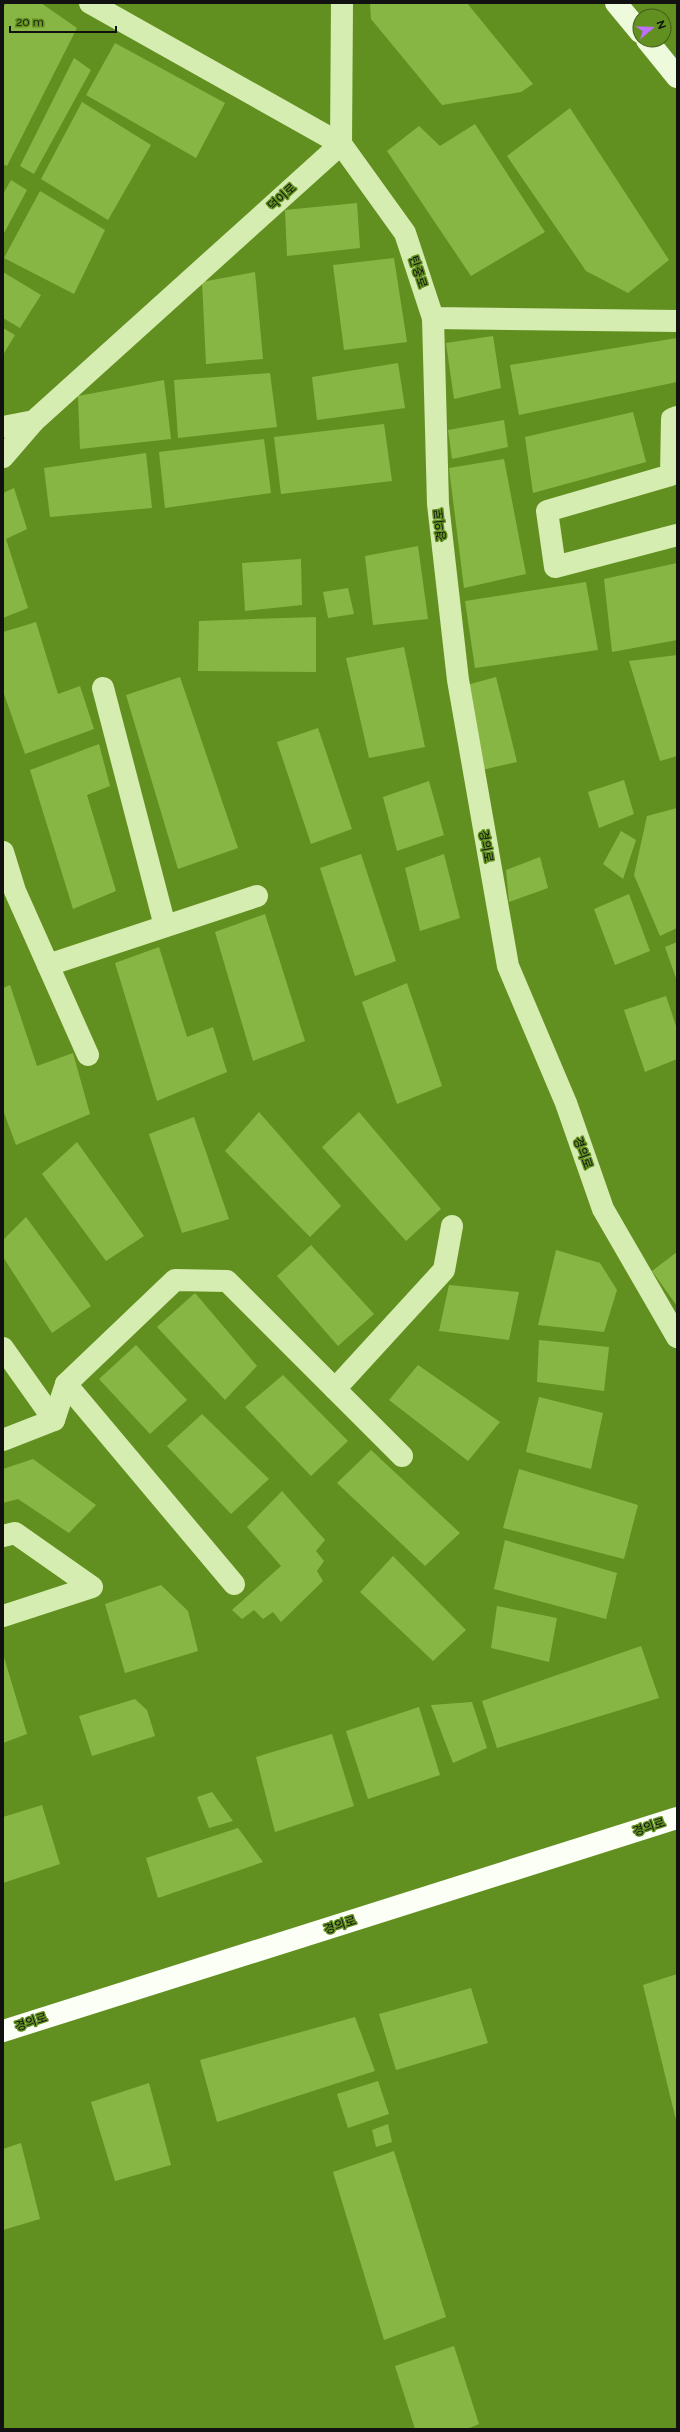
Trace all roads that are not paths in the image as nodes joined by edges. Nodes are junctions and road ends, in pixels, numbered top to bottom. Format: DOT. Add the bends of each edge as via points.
graph roads {
  1 [pos="90,3"];
  2 [pos="342,3"];
  3 [pos="616,3"];
  4 [pos="632,22"];
  5 [pos="653,48"];
  6 [pos="677,77"];
  7 [pos="341,144"];
  8 [pos="433,318"];
  9 [pos="677,321"];
  10 [pos="677,417"];
  11 [pos="34,421"];
  12 [pos="3,427"];
  13 [pos="3,457"];
  14 [pos="677,535"];
  15 [pos="103,688"];
  16 [pos="3,852"];
  17 [pos="9,894"];
  18 [pos="257,896"];
  19 [pos="165,926"];
  20 [pos="48,965"];
  21 [pos="88,1055"];
  22 [pos="452,1226"];
  23 [pos="677,1337"];
  24 [pos="3,1348"];
  25 [pos="66,1384"];
  26 [pos="335,1389"];
  27 [pos="54,1420"];
  28 [pos="3,1440"];
  29 [pos="402,1456"];
  30 [pos="3,1536"];
  31 [pos="234,1584"];
  32 [pos="3,1616"];
  33 [pos="677,1818"];
  34 [pos="3,2031"];
  1 -- 7 [label="street"];
  2 -- 7 [label="street"];
  3 -- 4 [label="main road"];
  5 -- 6 [label="main road"];
  7 -- 8 [label="street, 탄중로" via="405,234"];
  7 -- 11 [label="street, 덕이로"];
  8 -- 9 [label="street"];
  8 -- 23 [label="street, 경의로" via="438,504 457,672 508,966 566,1103 603,1209"];
  10 -- 14 [label="street" via="672,419 671,475 547,511 554,567"];
  11 -- 12 [label="street"];
  11 -- 13 [label="street, 덕이로"];
  15 -- 19 [label="street"];
  16 -- 17 [label="street"];
  17 -- 20 [label="street"];
  18 -- 19 [label="street"];
  19 -- 20 [label="street"];
  20 -- 21 [label="street"];
  22 -- 26 [label="street" via="444,1270"];
  24 -- 27 [label="street"];
  25 -- 26 [label="street" via="175,1280 227,1281"];
  25 -- 27 [label="street"];
  25 -- 31 [label="street"];
  26 -- 29 [label="street"];
  27 -- 28 [label="street"];
  30 -- 32 [label="street" via="15,1533 92,1587"];
  33 -- 34 [label="main road, 경의로"];
}
